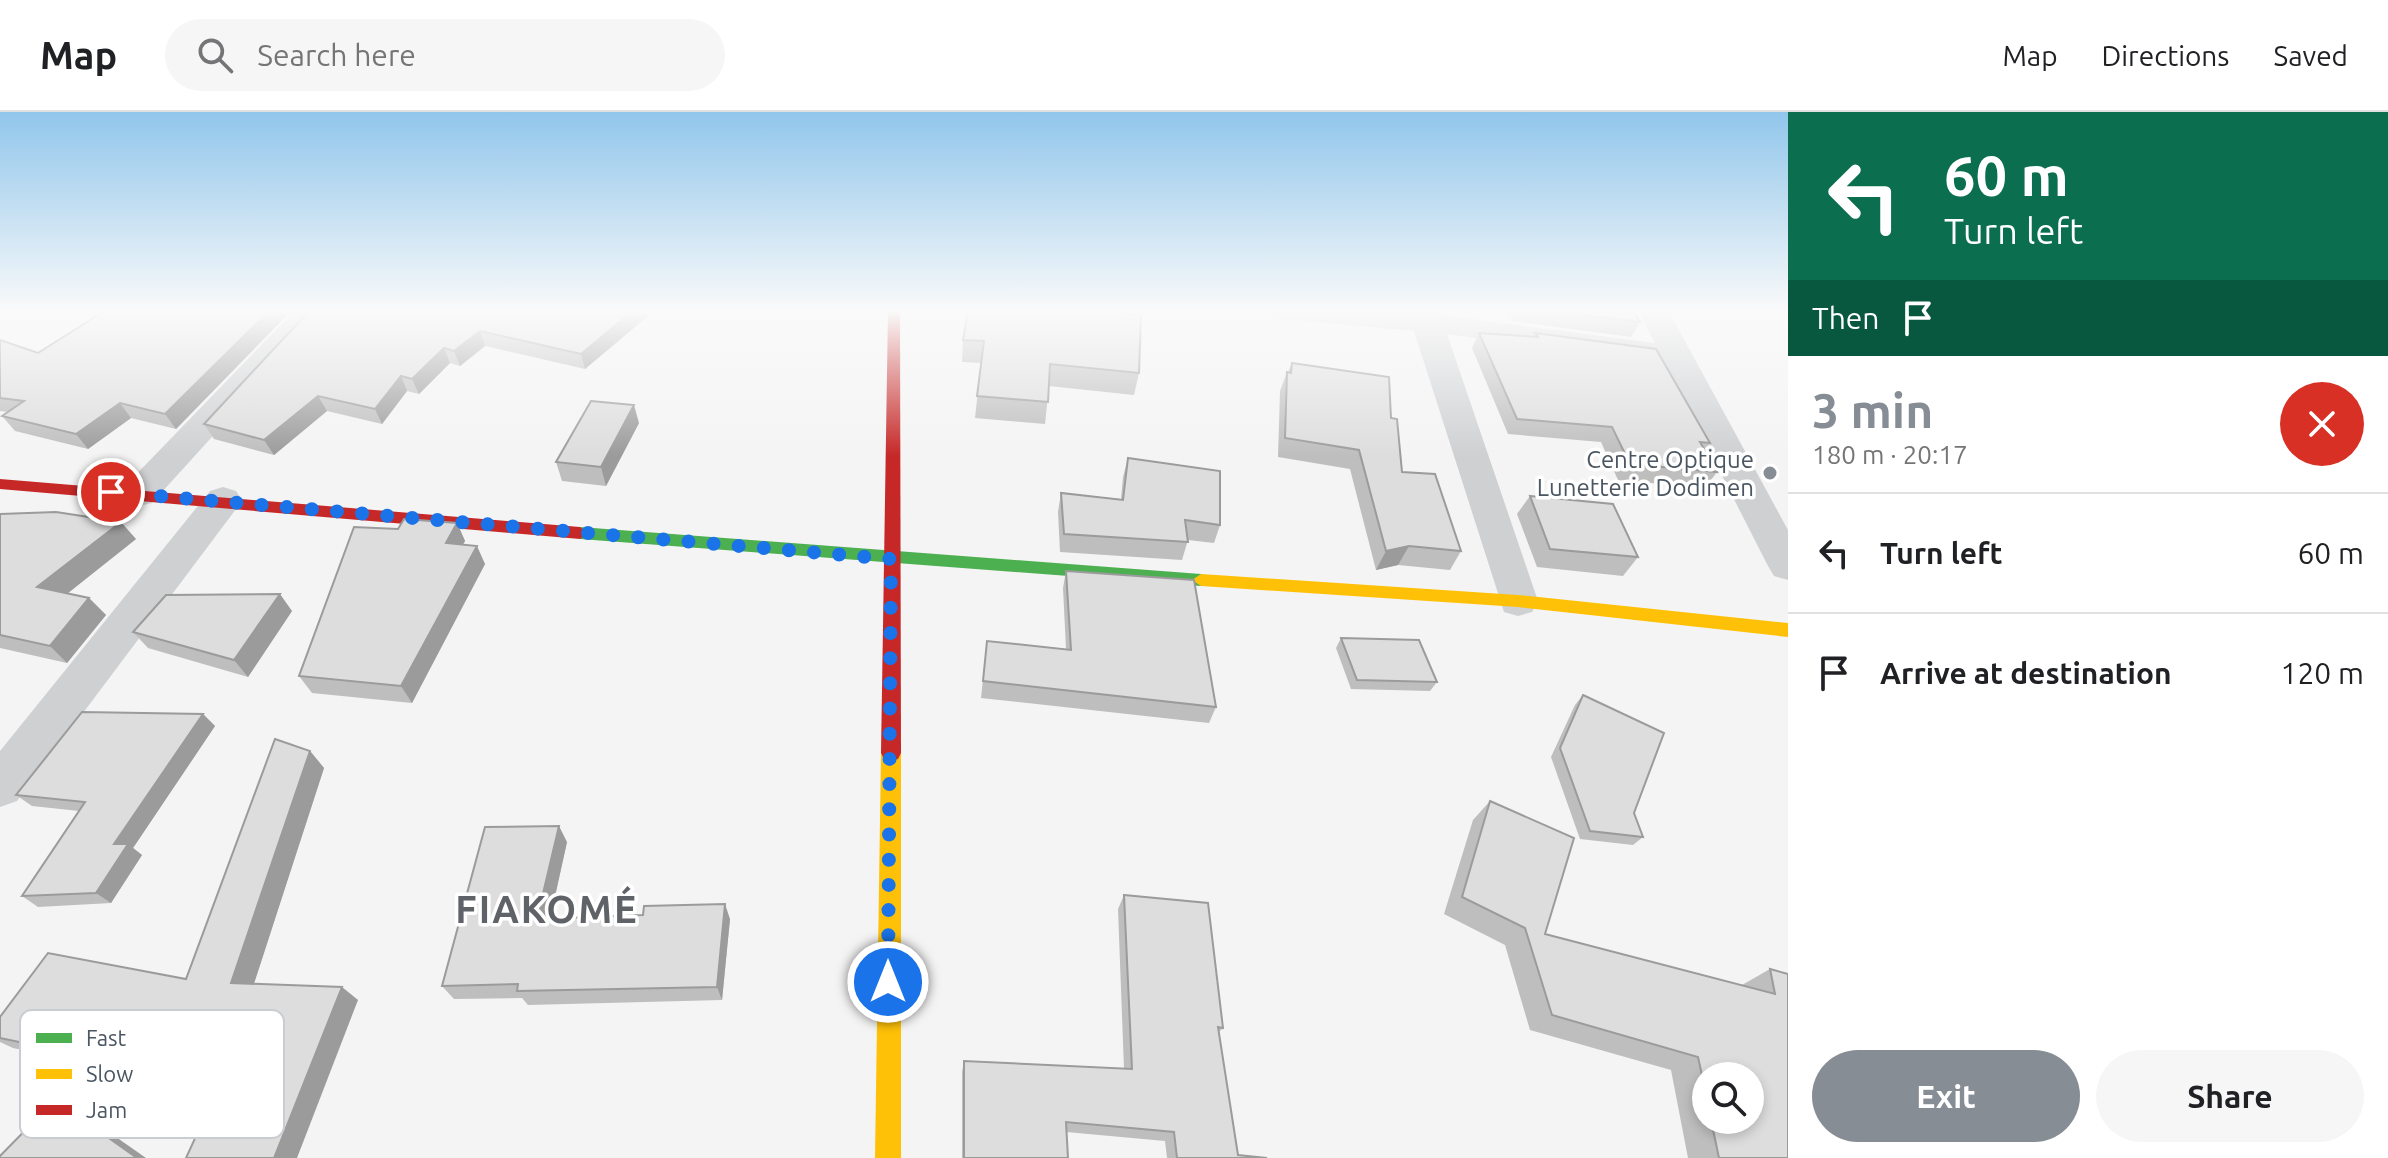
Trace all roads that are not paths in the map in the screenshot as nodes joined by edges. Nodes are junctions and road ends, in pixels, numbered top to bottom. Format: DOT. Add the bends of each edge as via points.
graph roads {
  1 [pos="266,359"];
  2 [pos="893,359"];
  3 [pos="1441,359"];
  4 [pos="1679,359"];
  5 [pos="0,484"];
  6 [pos="139,494"];
  7 [pos="223,500"];
  8 [pos="891,559"];
  9 [pos="1788,566"];
  10 [pos="1518,601"];
  11 [pos="1788,630"];
  12 [pos="0,786"];
  13 [pos="888,1158"];
  1 -- 6 [label="street"];
  2 -- 8 [label="street"];
  3 -- 10 [label="street"];
  4 -- 9 [label="street"];
  5 -- 6 [label="street"];
  6 -- 7 [label="street"];
  7 -- 8 [label="street"];
  7 -- 12 [label="street"];
  8 -- 10 [label="street"];
  8 -- 13 [label="street"];
  10 -- 11 [label="street"];
}
